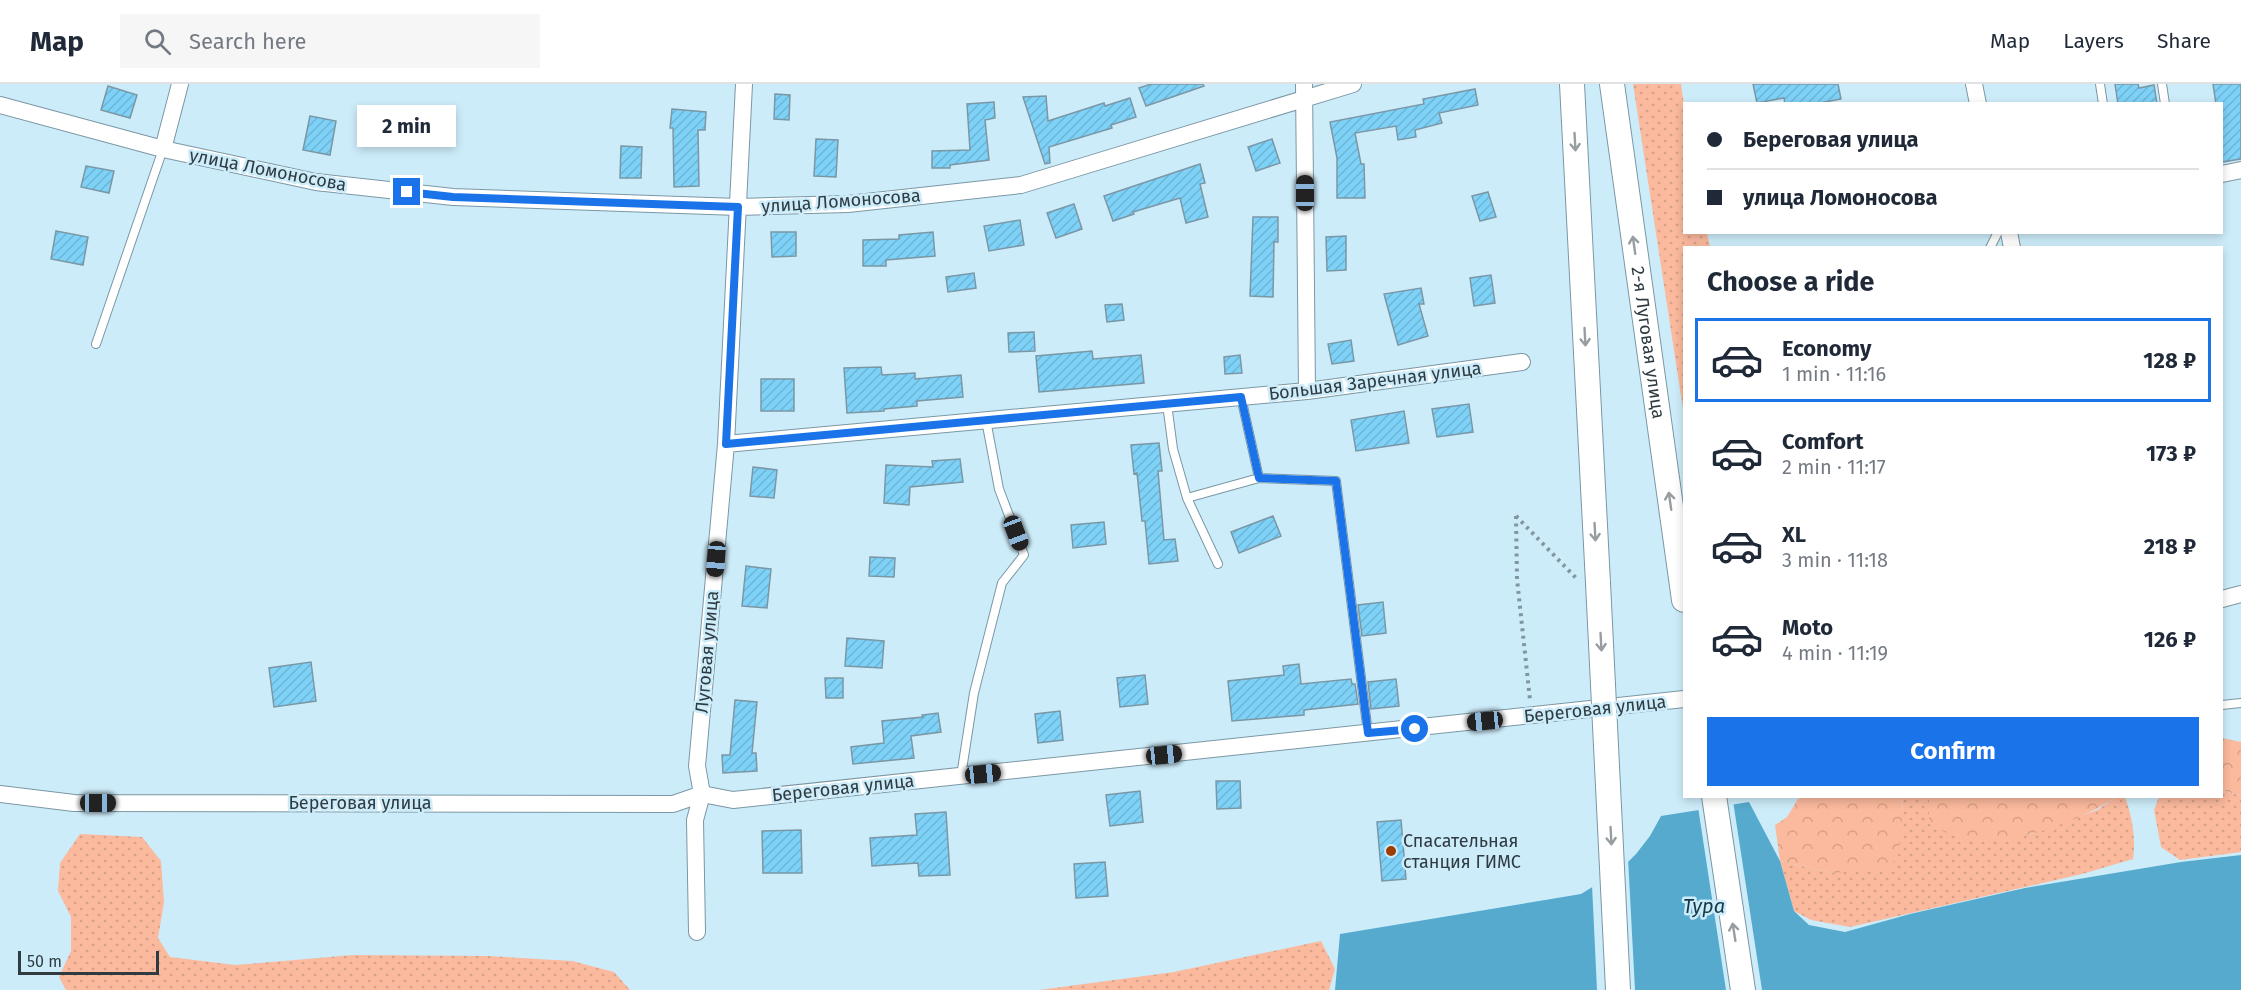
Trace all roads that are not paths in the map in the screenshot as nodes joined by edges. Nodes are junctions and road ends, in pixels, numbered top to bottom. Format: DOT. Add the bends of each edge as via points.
graph roads {
  1 [pos="180,84"];
  2 [pos="744,84"];
  3 [pos="1353,84"];
  4 [pos="1572,84"];
  5 [pos="1612,84"];
  6 [pos="1974,84"];
  7 [pos="2100,84"];
  8 [pos="2162,84"];
  9 [pos="1304,91"];
  10 [pos="1978,102"];
  11 [pos="2103,102"];
  12 [pos="2165,102"];
  13 [pos="0,105"];
  14 [pos="163,150"];
  15 [pos="2241,170"];
  16 [pos="2223,174"];
  17 [pos="738,207"];
  18 [pos="96,344"];
  19 [pos="1522,362"];
  20 [pos="1307,391"];
  21 [pos="1241,397"];
  22 [pos="1167,404"];
  23 [pos="986,420"];
  24 [pos="726,444"];
  25 [pos="1259,478"];
  26 [pos="1187,498"];
  27 [pos="1218,564"];
  28 [pos="1683,593"];
  29 [pos="2241,594"];
  30 [pos="2223,599"];
  31 [pos="1683,699"];
  32 [pos="2241,703"];
  33 [pos="2223,705"];
  34 [pos="1368,733"];
  35 [pos="961,776"];
  36 [pos="0,794"];
  37 [pos="702,794"];
  38 [pos="1714,798"];
  39 [pos="697,932"];
  40 [pos="1618,990"];
  41 [pos="1743,990"];
  1 -- 14 [label="street"];
  2 -- 17 [label="street, Луговая улица"];
  3 -- 9 [label="street, улица Ломоносова"];
  4 -- 40 [label="main road, one-way, bridge" via="1590,584"];
  28 -- 5 [label="main road, 2-я Луговая улица, one-way"];
  6 -- 10 [label="street"];
  7 -- 11 [label="lane"];
  8 -- 12 [label="lane"];
  9 -- 17 [label="street, улица Ломоносова" via="1021,185 848,204"];
  9 -- 20 [label="street"];
  13 -- 14 [label="street, улица Ломоносова"];
  14 -- 17 [label="street, улица Ломоносова" via="316,182 453,197"];
  14 -- 18 [label="lane"];
  15 -- 16 [label="street"];
  17 -- 24 [label="street, Луговая улица"];
  19 -- 20 [label="street, Большая Заречная улица"];
  20 -- 21 [label="street, Большая Заречная улица"];
  21 -- 22 [label="street, Большая Заречная улица"];
  21 -- 25 [label="lane"];
  22 -- 23 [label="street, Большая Заречная улица"];
  22 -- 26 [label="lane" via="1173,449"];
  23 -- 24 [label="street, Большая Заречная улица"];
  23 -- 35 [label="lane" via="999,489 1024,555 1002,583 974,693"];
  24 -- 37 [label="street, Луговая улица" via="697,766"];
  25 -- 26 [label="lane"];
  25 -- 34 [label="lane" via="1336,481"];
  26 -- 27 [label="lane"];
  29 -- 30 [label="street"];
  31 -- 34 [label="street, Береговая улица"];
  32 -- 33 [label="lane"];
  34 -- 35 [label="street, Береговая улица"];
  35 -- 37 [label="street, Береговая улица" via="733,800"];
  36 -- 37 [label="street, Береговая улица" via="75,803 673,804"];
  37 -- 39 [label="street, Луговая улица" via="695,820"];
  41 -- 38 [label="main road, one-way"];
}
